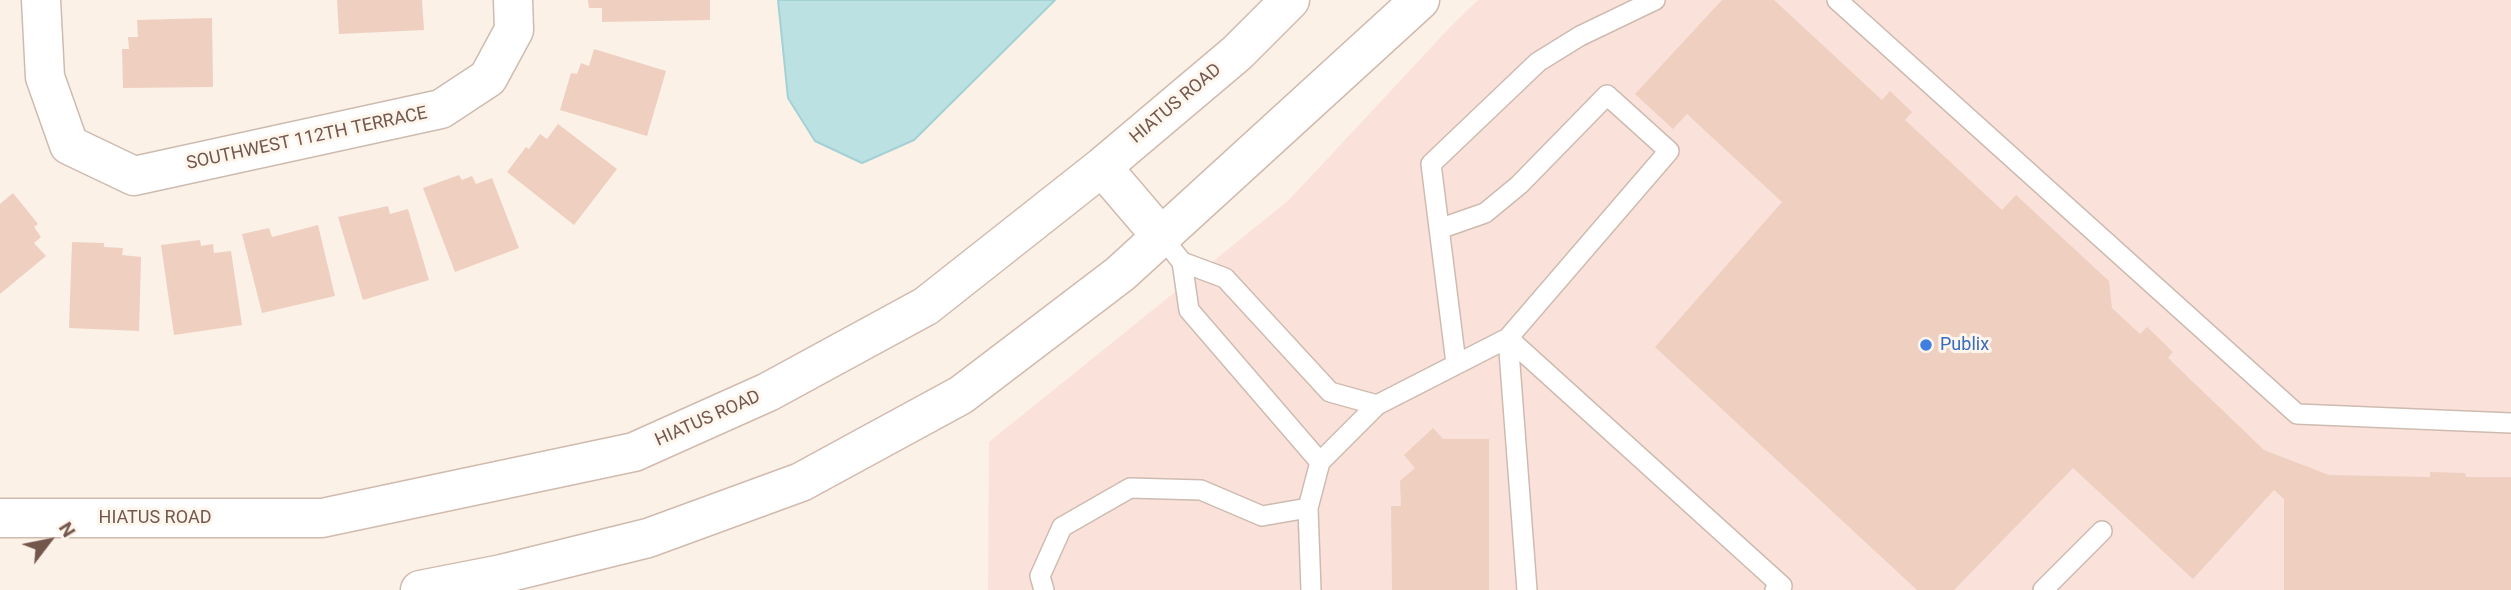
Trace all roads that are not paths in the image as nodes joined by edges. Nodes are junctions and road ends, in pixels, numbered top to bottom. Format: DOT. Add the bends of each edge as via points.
graph roads {
  1 [pos="41,0"];
  2 [pos="1290,0"];
  3 [pos="1420,0"];
  4 [pos="1656,0"];
  5 [pos="1837,0"];
  6 [pos="514,15"];
  7 [pos="1102,167"];
  8 [pos="1439,229"];
  9 [pos="1171,249"];
  10 [pos="1508,338"];
  11 [pos="1456,363"];
  12 [pos="1377,405"];
  13 [pos="2511,423"];
  14 [pos="1320,462"];
  15 [pos="1308,508"];
  16 [pos="0,518"];
  17 [pos="2102,531"];
  18 [pos="1782,588"];
  19 [pos="420,590"];
  20 [pos="1044,590"];
  21 [pos="1311,590"];
  22 [pos="1527,590"];
  23 [pos="2043,590"];
  1 -- 6 [label="main road, SOUTHWEST 112TH TERRACE" via="45,77 69,145 134,176 441,109 488,78"];
  2 -- 7 [label="main road, HIATUS ROAD" via="1237,53"];
  3 -- 9 [label="main road"];
  4 -- 8 [label="lane" via="1538,62 1431,164"];
  5 -- 13 [label="lane" via="2297,414"];
  7 -- 9 [label="main road"];
  7 -- 16 [label="main road, HIATUS ROAD" via="926,306 768,391 634,452 322,518"];
  8 -- 10 [label="lane" via="1485,213 1519,185 1607,95 1669,151"];
  8 -- 11 [label="lane"];
  9 -- 12 [label="lane" via="1225,278 1330,392"];
  9 -- 14 [label="lane" via="1189,310"];
  9 -- 19 [label="main road" via="1120,274 961,395 801,482 648,538"];
  10 -- 11 [label="lane"];
  10 -- 18 [label="lane"];
  10 -- 22 [label="lane"];
  11 -- 12 [label="lane"];
  12 -- 14 [label="lane"];
  14 -- 15 [label="lane"];
  15 -- 20 [label="lane" via="1262,516 1201,490 1130,488 1062,527 1040,576"];
  15 -- 21 [label="lane"];
  17 -- 23 [label="lane"];
}
